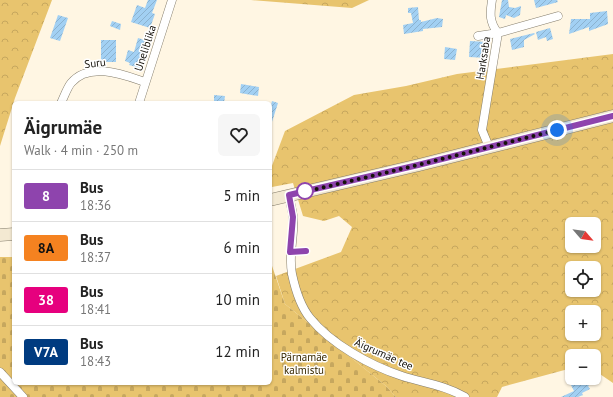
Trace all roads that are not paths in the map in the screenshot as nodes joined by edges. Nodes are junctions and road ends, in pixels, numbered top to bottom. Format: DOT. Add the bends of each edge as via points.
graph roads {
  1 [pos="172,0"];
  2 [pos="492,0"];
  3 [pos="558,16"];
  4 [pos="498,33"];
  5 [pos="478,36"];
  6 [pos="145,82"];
  7 [pos="62,101"];
  8 [pos="140,101"];
  9 [pos="613,116"];
  10 [pos="489,148"];
  11 [pos="289,195"];
  12 [pos="272,199"];
  13 [pos="12,234"];
  14 [pos="0,235"];
  15 [pos="0,372"];
  16 [pos="23,397"];
  17 [pos="465,397"];
  1 -- 6 [label="street, Uneliblika"];
  2 -- 4 [label="street" via="490,16 492,26"];
  3 -- 4 [label="street, Harksaba"];
  4 -- 5 [label="street"];
  4 -- 10 [label="street, Harksaba" via="482,130"];
  6 -- 7 [label="street, Suru" via="111,72 92,72 71,83"];
  6 -- 8 [label="street, Uneliblika"];
  9 -- 10 [label="main road"];
  10 -- 11 [label="main road"];
  11 -- 12 [label="main road"];
  11 -- 17 [label="street, Äigrumäe tee" via="293,217 290,252 292,273 304,309 310,318 339,345 362,359 401,376 451,389"];
  13 -- 14 [label="main road"];
  15 -- 16 [label="street"];
}
